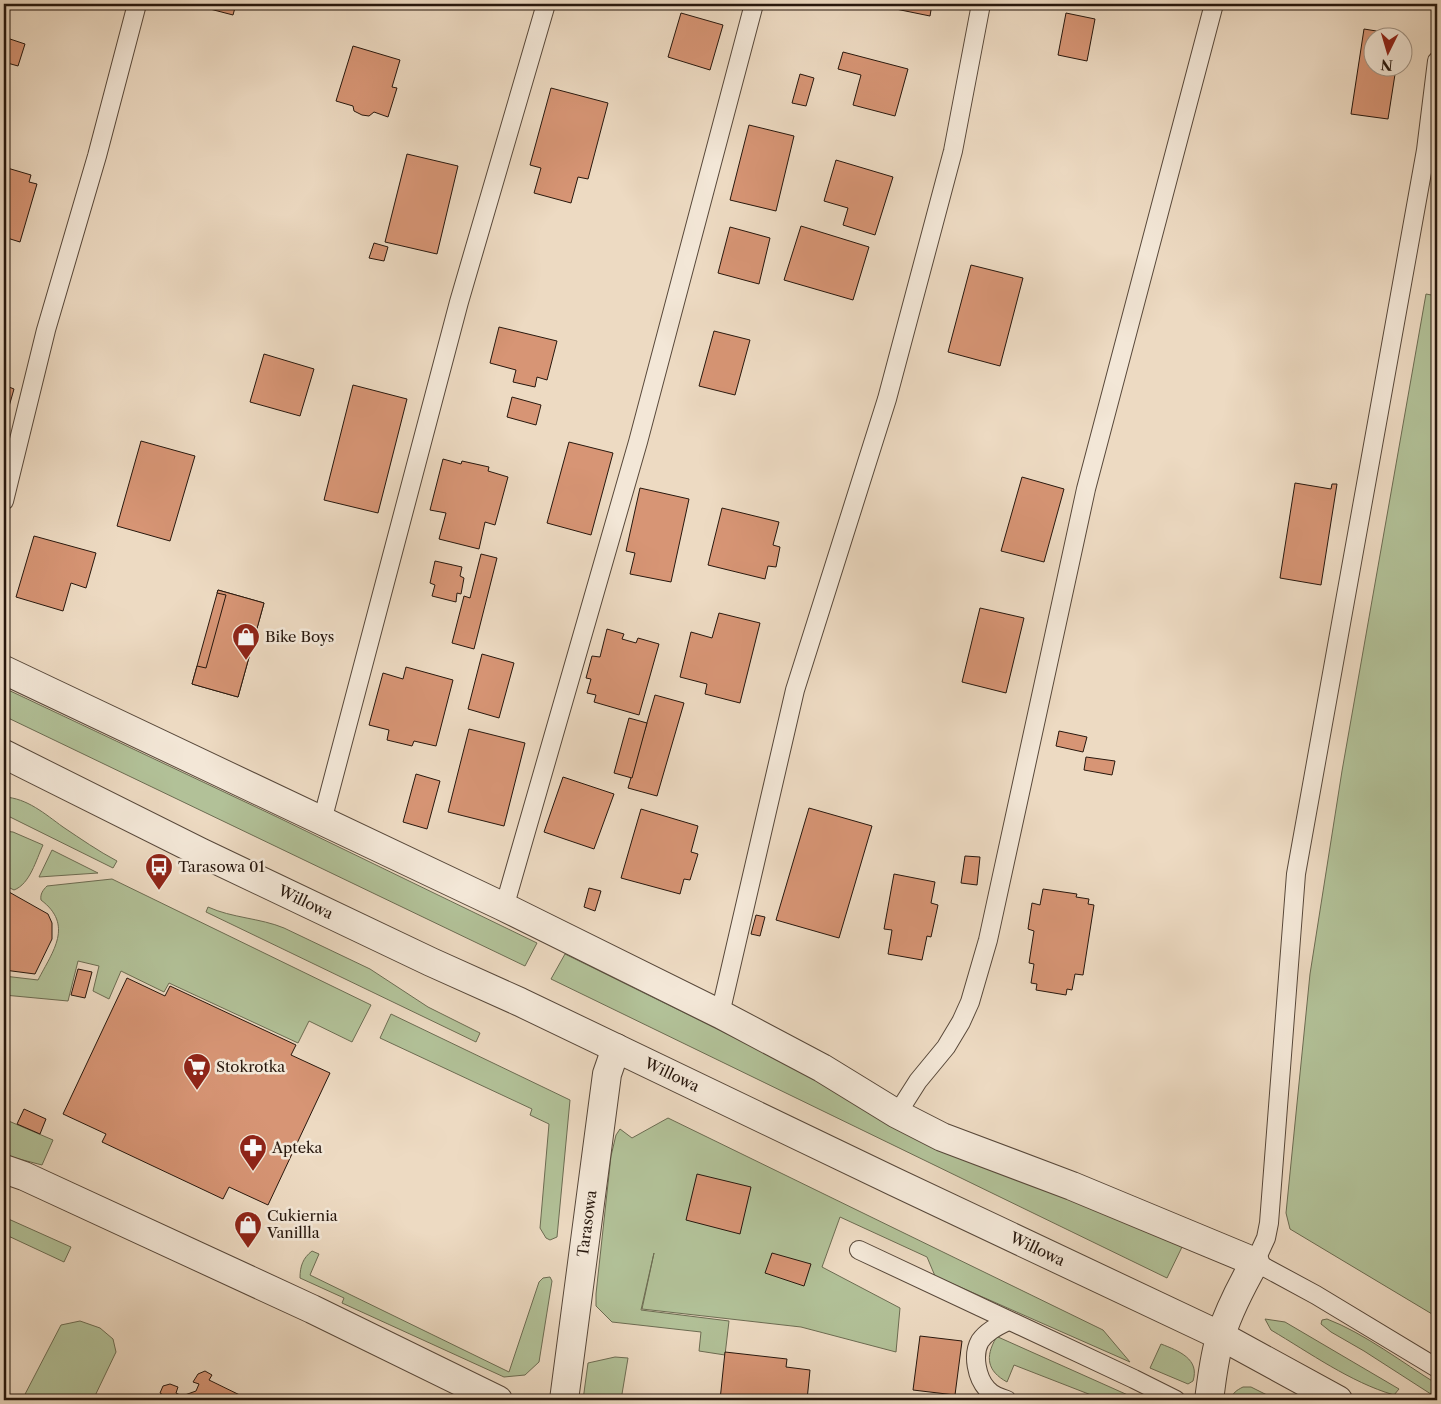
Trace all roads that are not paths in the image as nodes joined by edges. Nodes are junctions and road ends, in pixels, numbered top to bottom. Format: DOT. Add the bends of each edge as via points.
graph roads {
  1 [pos="136,4"];
  2 [pos="546,4"];
  3 [pos="754,4"];
  4 [pos="981,4"];
  5 [pos="1214,4"];
  6 [pos="1437,60"];
  7 [pos="4,501"];
  8 [pos="4,670"];
  9 [pos="4,754"];
  10 [pos="322,821"];
  11 [pos="502,906"];
  12 [pos="720,1014"];
  13 [pos="616,1048"];
  14 [pos="896,1114"];
  15 [pos="4,1170"];
  16 [pos="859,1250"];
  17 [pos="1255,1262"];
  18 [pos="1008,1321"];
  19 [pos="1221,1336"];
  20 [pos="1437,1368"];
  21 [pos="498,1400"];
  22 [pos="564,1400"];
  23 [pos="1007,1400"];
  24 [pos="1176,1400"];
  25 [pos="1209,1400"];
  26 [pos="1338,1400"];
  1 -- 7 [label="lane" via="97,156 46,330"];
  2 -- 10 [label="lane" via="459,302"];
  3 -- 11 [label="lane" via="638,442"];
  4 -- 12 [label="lane" via="953,151 887,399 795,690"];
  5 -- 14 [label="lane" via="1086,489 988,940 970,1002 946,1047"];
  6 -- 17 [label="lane" via="1426,150 1296,874 1269,1223"];
  8 -- 10 [label="street"];
  9 -- 13 [label="street, Willowa" via="200,852"];
  10 -- 11 [label="street"];
  11 -- 12 [label="street"];
  12 -- 14 [label="street" via="822,1068"];
  13 -- 19 [label="street, Willowa"];
  13 -- 22 [label="street, Tarasowa" via="606,1074"];
  14 -- 17 [label="street" via="942,1137 1072,1186"];
  15 -- 21 [label="street" via="24,1176 303,1305"];
  16 -- 18 [label="lane"];
  17 -- 19 [label="street"];
  17 -- 20 [label="lane"];
  18 -- 23 [label="lane" via="990,1330 980,1342 976,1357 987,1389"];
  18 -- 24 [label="lane"];
  19 -- 25 [label="street"];
  19 -- 26 [label="street, Willowa"];
}
